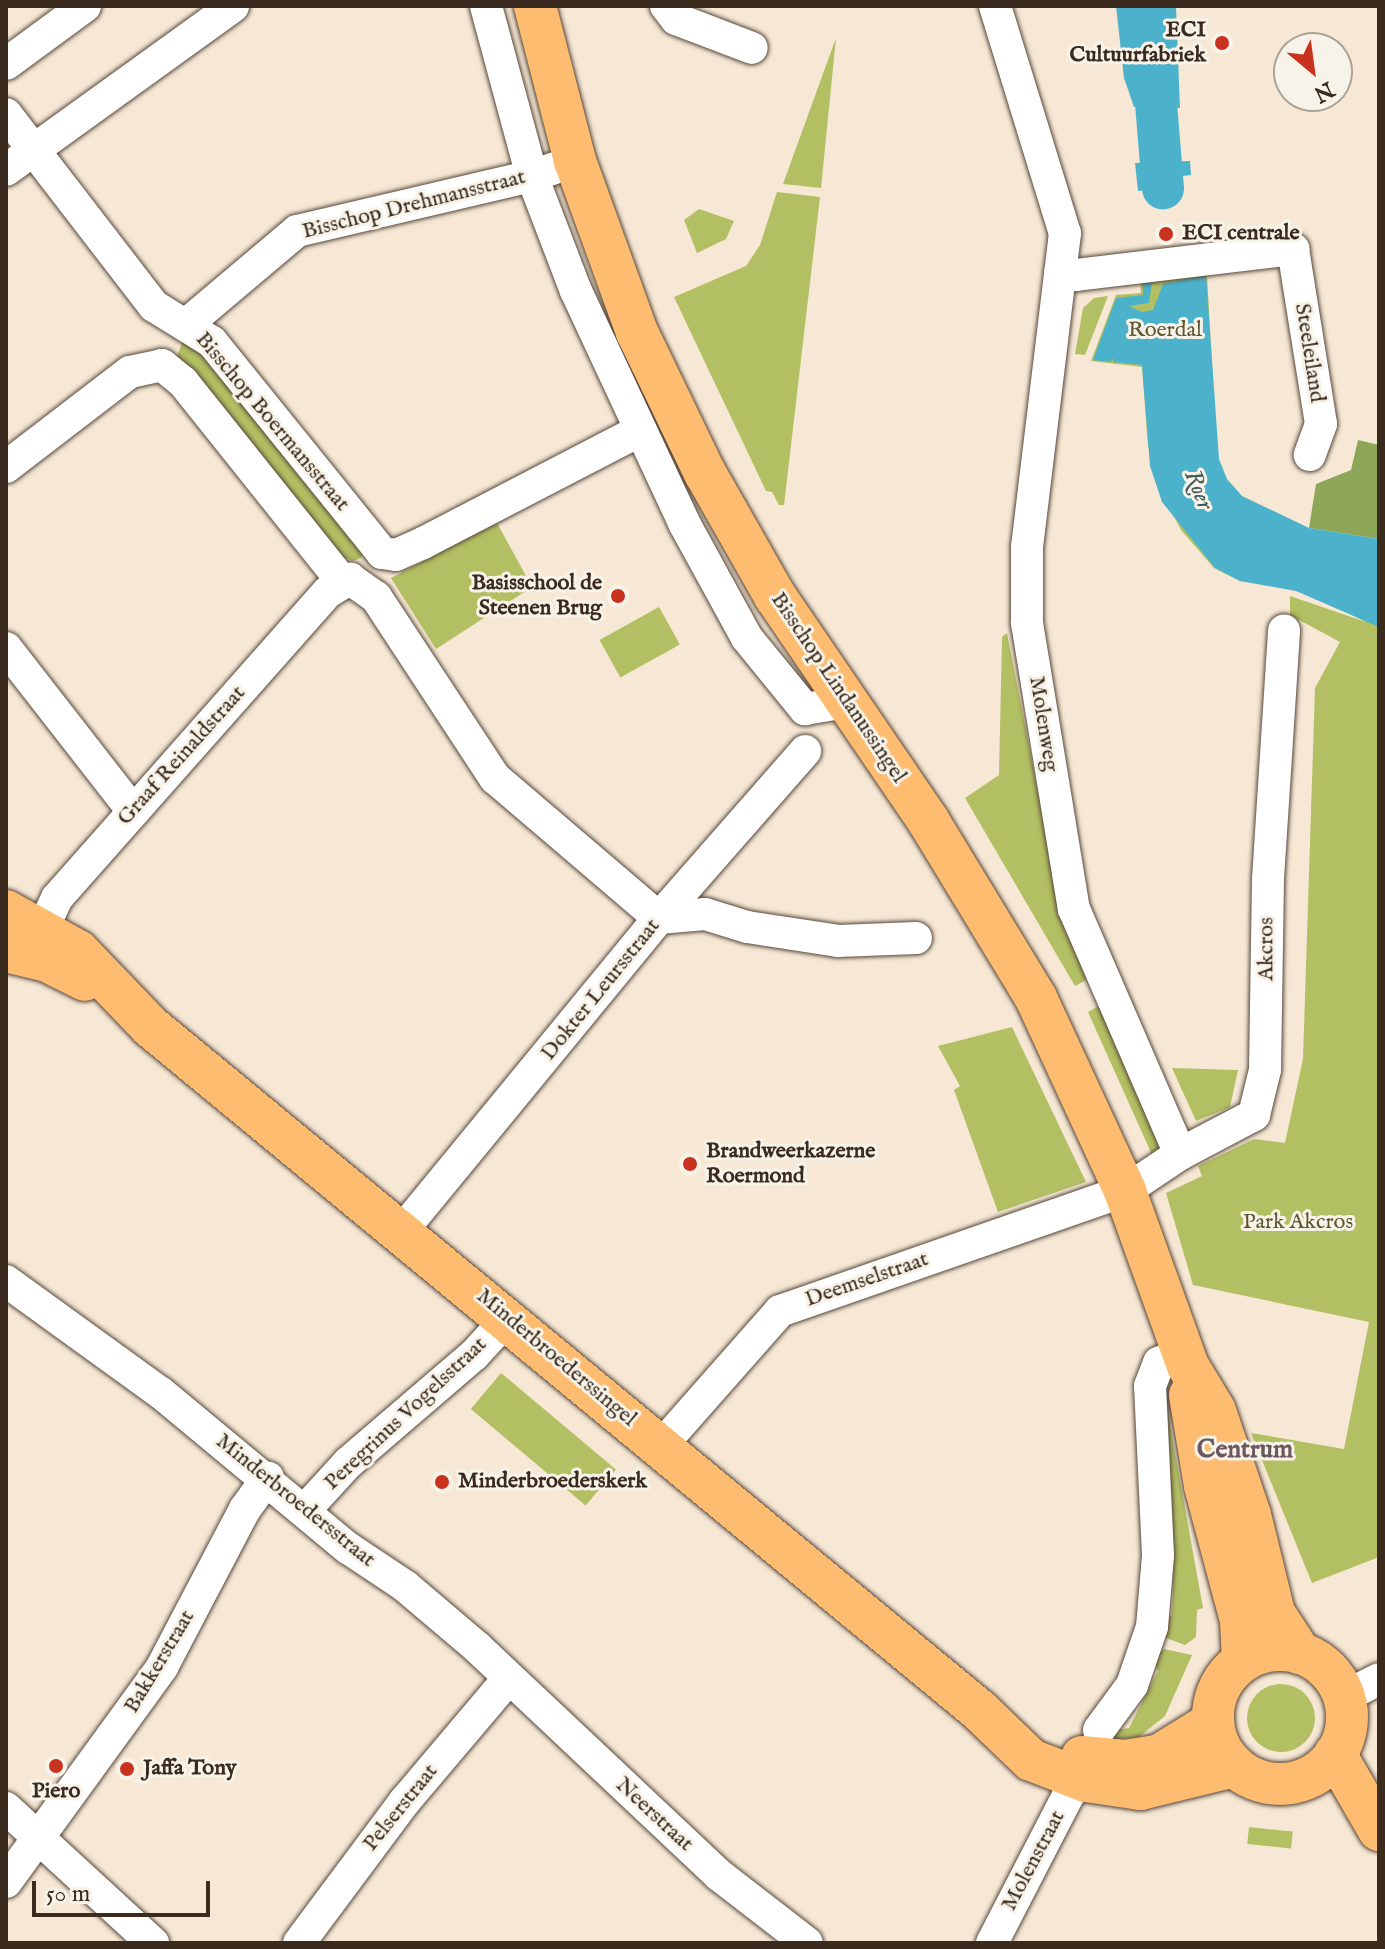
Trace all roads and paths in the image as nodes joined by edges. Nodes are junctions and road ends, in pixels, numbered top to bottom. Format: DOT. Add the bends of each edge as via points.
graph roads {
  1 [pos="85,6"];
  2 [pos="233,6"];
  3 [pos="486,6"];
  4 [pos="535,6"];
  5 [pos="666,6"];
  6 [pos="995,6"];
  7 [pos="752,48"];
  8 [pos="6,64"];
  9 [pos="6,114"];
  10 [pos="34,149"];
  11 [pos="575,161"];
  12 [pos="6,170"];
  13 [pos="532,176"];
  14 [pos="1060,273"];
  15 [pos="187,324"];
  16 [pos="639,431"];
  17 [pos="1310,455"];
  18 [pos="6,467"];
  19 [pos="349,580"];
  20 [pos="1284,631"];
  21 [pos="6,648"];
  22 [pos="846,702"];
  23 [pos="805,751"];
  24 [pos="133,811"];
  25 [pos="659,918"];
  26 [pos="21,936"];
  27 [pos="916,938"];
  28 [pos="1180,1154"];
  29 [pos="1116,1195"];
  30 [pos="401,1232"];
  31 [pos="6,1281"];
  32 [pos="508,1318"];
  33 [pos="1185,1359"];
  34 [pos="661,1446"];
  35 [pos="268,1477"];
  36 [pos="305,1510"];
  37 [pos="1300,1653"];
  38 [pos="1243,1661"];
  39 [pos="509,1678"];
  40 [pos="1361,1688"];
  41 [pos="979,1710"];
  42 [pos="1213,1722"];
  43 [pos="1099,1730"];
  44 [pos="1335,1754"];
  45 [pos="1234,1766"];
  46 [pos="1071,1777"];
  47 [pos="6,1808"];
  48 [pos="1379,1830"];
  49 [pos="38,1839"];
  50 [pos="6,1882"];
  51 [pos="153,1943"];
  52 [pos="299,1943"];
  53 [pos="807,1943"];
  54 [pos="992,1943"];
  1 -- 8 [label="street"];
  2 -- 10 [label="street"];
  3 -- 13 [label="street, Bisschop Lindanussingel"];
  4 -- 11 [label="main road, Bisschop Lindanussingel"];
  5 -- 7 [label="street" via="676,19"];
  6 -- 14 [label="street, Molenweg" via="1065,233"];
  9 -- 10 [label="street, Bisschop Boermansstraat"];
  10 -- 12 [label="street"];
  10 -- 15 [label="street, Bisschop Boermansstraat" via="154,306"];
  11 -- 13 [label="street, Bisschop Drehmansstraat"];
  11 -- 22 [label="main road, Bisschop Lindanussingel" via="637,332 705,473 775,596"];
  13 -- 15 [label="street, Bisschop Drehmansstraat" via="297,231"];
  13 -- 16 [label="street, Bisschop Lindanussingel"];
  14 -- 17 [label="street, Steeleiland" via="1293,249 1321,424"];
  14 -- 28 [label="street, Molenweg" via="1027,547 1027,623 1074,909"];
  15 -- 16 [label="street, Bisschop Boermansstraat" via="212,342 382,553 396,555 423,543"];
  16 -- 22 [label="street, Bisschop Lindanussingel" via="726,603 805,709"];
  18 -- 19 [label="street, Bisschop Boermansstraat" via="130,372 162,365 183,382"];
  19 -- 24 [label="street, Graaf Reinaldstraat"];
  19 -- 25 [label="street, Bisschop Boermansstraat" via="376,597 495,778"];
  20 -- 28 [label="street, Akcros" via="1268,879 1265,1070 1254,1115"];
  21 -- 24 [label="street"];
  22 -- 29 [label="main road, Bisschop Lindanussingel" via="1016,962"];
  23 -- 25 [label="street, Dokter Leursstraat"];
  24 -- 26 [label="street, Graaf Reinaldstraat"];
  25 -- 27 [label="street" via="705,914 747,927 838,941"];
  25 -- 30 [label="street, Dokter Leursstraat"];
  26 -- 30 [label="main road, Minderbroederssingel" via="78,951 131,1008"];
  28 -- 29 [label="street, Akcros"];
  29 -- 33 [label="main road, Bisschop Lindanussingel"];
  29 -- 34 [label="street, Deemselstraat" via="780,1311"];
  30 -- 32 [label="main road, Minderbroederssingel"];
  31 -- 35 [label="street, Minderbroedersstraat"];
  32 -- 34 [label="main road, Minderbroederssingel"];
  32 -- 36 [label="street, Peregrinus Vogelsstraat" via="474,1355 348,1463"];
  33 -- 37 [label="main road, Bisschop Lindanussingel" via="1215,1411 1234,1464 1274,1613"];
  33 -- 38 [label="main road, Bisschop Lindanussingel" via="1192,1424 1241,1620"];
  33 -- 43 [label="street" via="1159,1363 1150,1386 1158,1555 1152,1627 1132,1685"];
  34 -- 41 [label="main road, Minderbroederssingel"];
  35 -- 36 [label="street, Minderbroedersstraat"];
  35 -- 49 [label="street, Bakkerstraat" via="245,1509 162,1667"];
  36 -- 39 [label="street, Minderbroedersstraat" via="348,1548 405,1586"];
  37 -- 38 [label="main road" via="1274,1650"];
  37 -- 40 [label="main road"];
  38 -- 42 [label="main road" via="1219,1689"];
  39 -- 52 [label="street, Pelserstraat"];
  39 -- 53 [label="street, Neerstraat" via="719,1875"];
  40 -- 44 [label="main road"];
  41 -- 42 [label="main road, Minderbroederssingel" via="1055,1749 1112,1761 1165,1754"];
  41 -- 46 [label="main road, Minderbroederssingel" via="1031,1760"];
  42 -- 45 [label="main road" via="1220,1747"];
  44 -- 45 [label="main road" via="1322,1769 1286,1783 1258,1780"];
  44 -- 48 [label="main road"];
  45 -- 46 [label="main road, Minderbroederssingel" via="1149,1788"];
  46 -- 54 [label="street, Molenstraat" via="1068,1796"];
  47 -- 49 [label="street"];
  49 -- 50 [label="street, Bakkerstraat"];
  49 -- 51 [label="street"];
}
